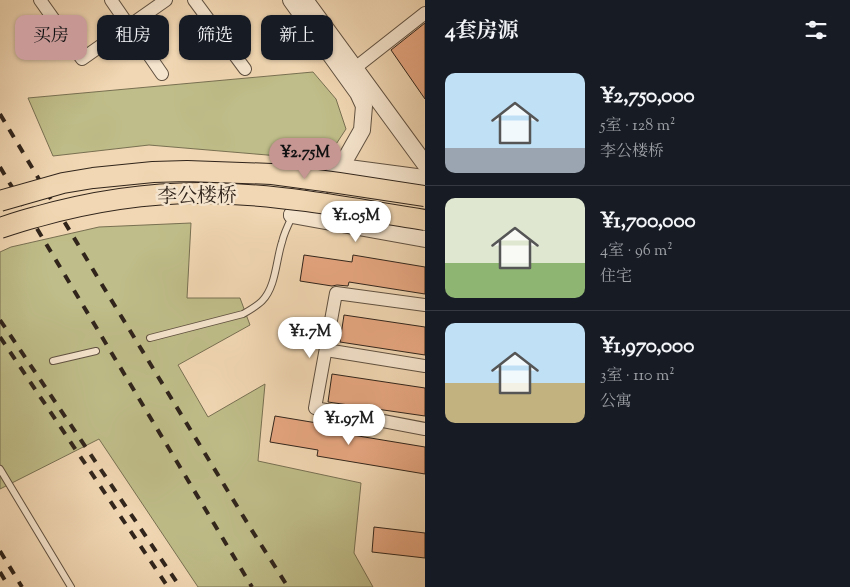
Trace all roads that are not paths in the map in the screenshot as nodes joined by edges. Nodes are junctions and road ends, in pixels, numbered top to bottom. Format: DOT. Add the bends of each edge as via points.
graph roads {
  1 [pos="40,0"];
  2 [pos="111,0"];
  3 [pos="166,0"];
  4 [pos="194,0"];
  5 [pos="291,0"];
  6 [pos="305,0"];
  7 [pos="425,13"];
  8 [pos="122,15"];
  9 [pos="144,15"];
  10 [pos="97,47"];
  11 [pos="153,60"];
  12 [pos="355,68"];
  13 [pos="245,69"];
  14 [pos="162,74"];
  15 [pos="425,164"];
  16 [pos="341,167"];
  17 [pos="425,178"];
  18 [pos="425,196"];
  19 [pos="0,201"];
  20 [pos="292,215"];
  21 [pos="425,220"];
  22 [pos="0,228"];
  23 [pos="425,239"];
  24 [pos="425,304"];
  25 [pos="150,338"];
  26 [pos="326,350"];
  27 [pos="96,351"];
  28 [pos="54,361"];
  29 [pos="425,366"];
  30 [pos="425,429"];
  31 [pos="0,469"];
  32 [pos="71,587"];
  1 -- 10 [label="street" via="82,58"];
  2 -- 8 [label="street"];
  3 -- 9 [label="street"];
  4 -- 13 [label="street"];
  5 -- 16 [label="street" via="364,106 362,130"];
  6 -- 12 [label="street"];
  7 -- 12 [label="street"];
  11 -- 14 [label="street"];
  12 -- 15 [label="street"];
  16 -- 17 [label="street"];
  16 -- 20 [label="street"];
  18 -- 19 [label="main road, 李公楼桥, bridge" via="272,174 153,172 63,183"];
  20 -- 23 [label="street"];
  20 -- 25 [label="lane" via="272,284 262,301 243,314"];
  21 -- 22 [label="main road, 李公楼桥, bridge" via="286,198 199,193 137,197 81,206"];
  24 -- 26 [label="street" via="336,293"];
  26 -- 29 [label="street"];
  26 -- 30 [label="street" via="315,408"];
  27 -- 28 [label="lane"];
  31 -- 32 [label="lane"];
}
